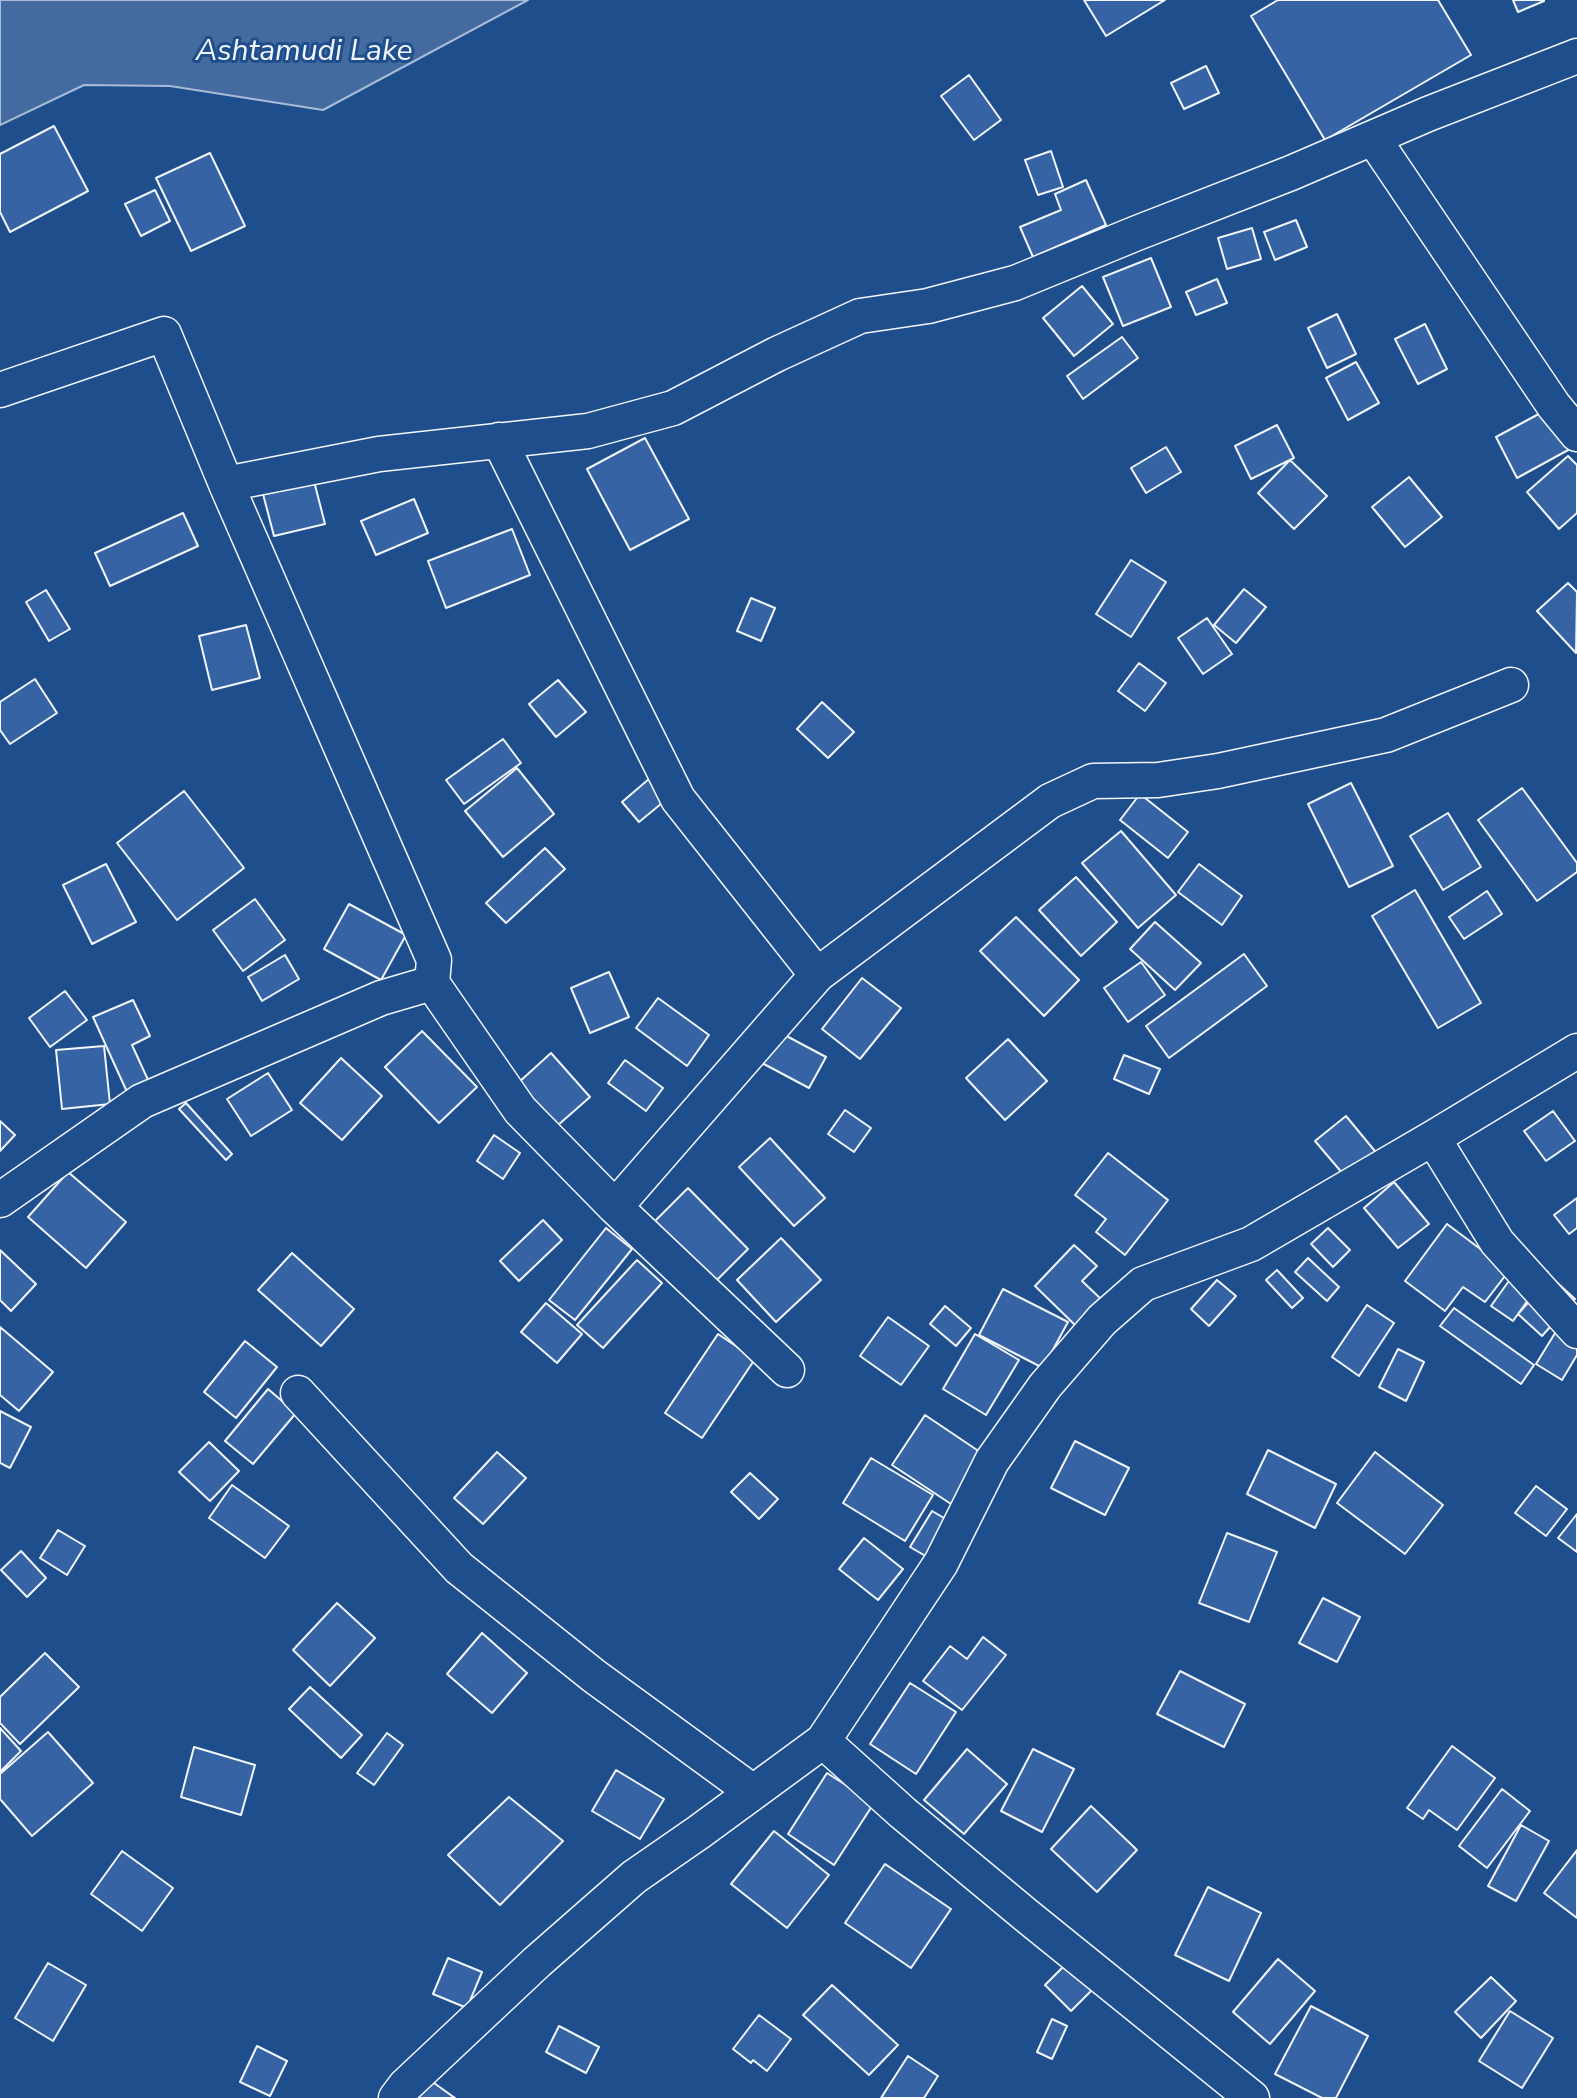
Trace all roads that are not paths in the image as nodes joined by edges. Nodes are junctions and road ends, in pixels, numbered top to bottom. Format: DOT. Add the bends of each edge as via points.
graph roads {
  1 [pos="1577,56"];
  2 [pos="1373,138"];
  3 [pos="0,390"];
  4 [pos="1577,434"];
  5 [pos="499,440"];
  6 [pos="226,484"];
  7 [pos="1511,685"];
  8 [pos="817,975"];
  9 [pos="432,983"];
  10 [pos="1577,1051"];
  11 [pos="1433,1138"];
  12 [pos="0,1200"];
  13 [pos="615,1207"];
  14 [pos="1577,1331"];
  15 [pos="787,1370"];
  16 [pos="298,1393"];
  17 [pos="823,1741"];
  18 [pos="753,1792"];
  19 [pos="396,2098"];
  20 [pos="1252,2098"];
  1 -- 2 [label="street"];
  2 -- 4 [label="street"];
  2 -- 5 [label="street" via="1015,283 928,306 860,316 673,408 588,431"];
  3 -- 6 [label="street" via="164,334"];
  5 -- 6 [label="street" via="379,454"];
  5 -- 8 [label="street" via="678,799"];
  6 -- 9 [label="street" via="434,960"];
  7 -- 8 [label="street" via="1386,735 1218,771 1158,780 1093,781 1050,801"];
  8 -- 13 [label="street"];
  9 -- 12 [label="street" via="381,998 142,1101"];
  9 -- 13 [label="street" via="520,1110"];
  10 -- 11 [label="street"];
  11 -- 14 [label="street" via="1497,1242"];
  11 -- 17 [label="street" via="1251,1244 1143,1284 1102,1320 1045,1386 992,1461 941,1563"];
  13 -- 15 [label="street"];
  16 -- 18 [label="street" via="459,1568 594,1676"];
  17 -- 18 [label="street"];
  17 -- 20 [label="street"];
  18 -- 19 [label="street" via="634,1877"];
}
